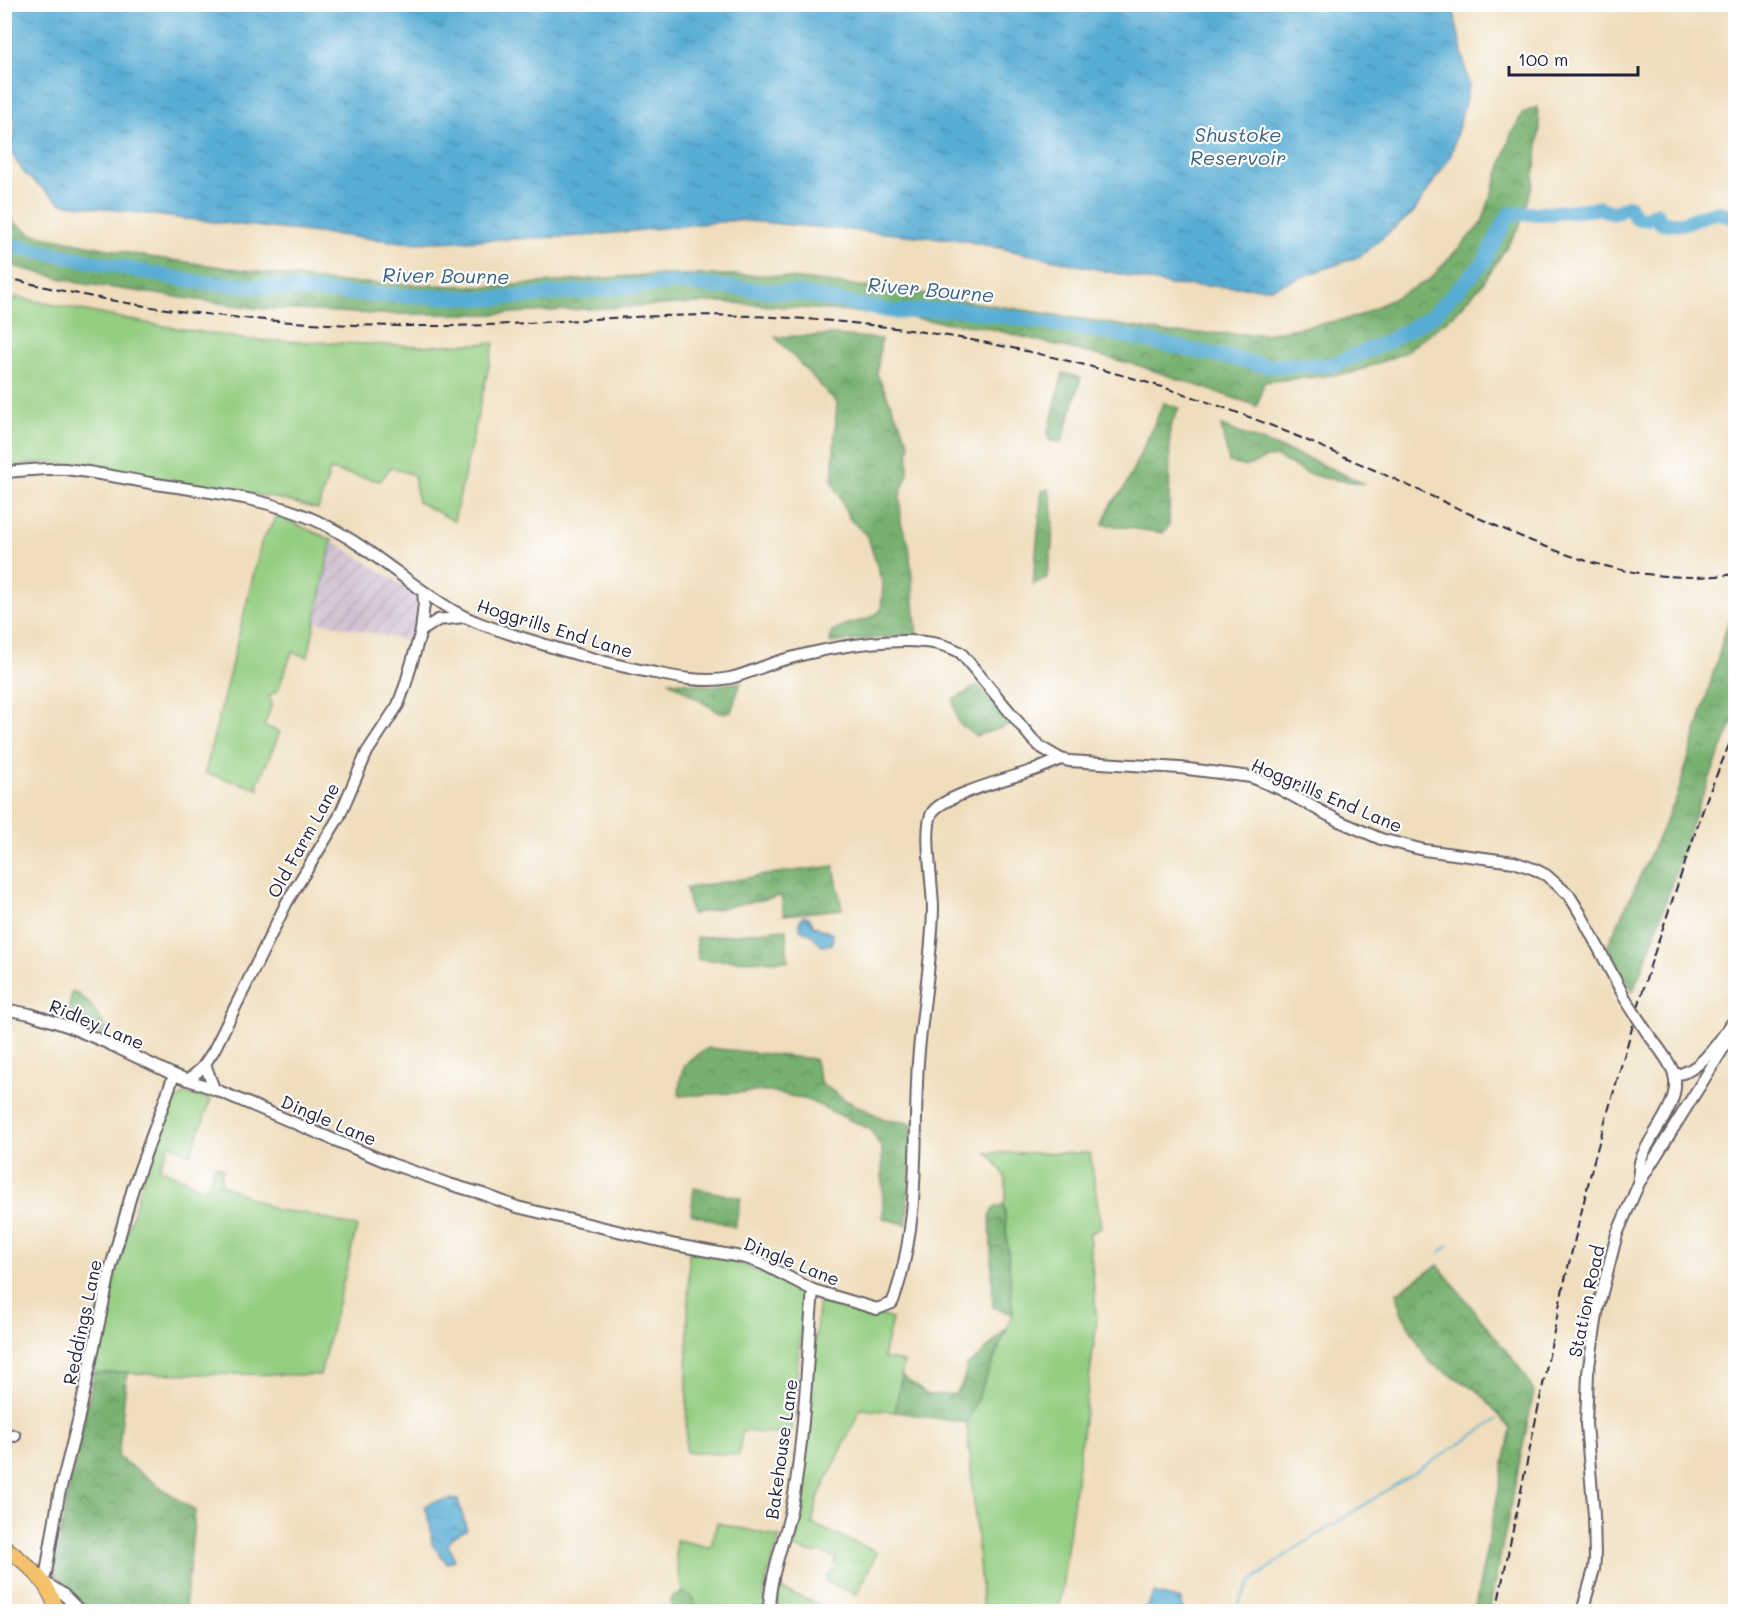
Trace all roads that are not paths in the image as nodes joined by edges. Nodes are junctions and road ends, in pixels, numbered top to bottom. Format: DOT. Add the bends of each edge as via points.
graph roads {
  1 [pos="4,472"];
  2 [pos="423,591"];
  3 [pos="464,617"];
  4 [pos="421,631"];
  5 [pos="1042,748"];
  6 [pos="1061,759"];
  7 [pos="1033,771"];
  8 [pos="4,1009"];
  9 [pos="1736,1018"];
  10 [pos="1736,1028"];
  11 [pos="205,1064"];
  12 [pos="174,1075"];
  13 [pos="1674,1075"];
  14 [pos="188,1080"];
  15 [pos="214,1089"];
  16 [pos="1639,1183"];
  17 [pos="813,1290"];
  18 [pos="4,1546"];
  19 [pos="43,1581"];
  20 [pos="71,1601"];
  21 [pos="56,1609"];
  22 [pos="81,1611"];
  23 [pos="769,1611"];
  24 [pos="1582,1611"];
  1 -- 2 [label="street, Hoggrills End Lane" via="82,471 284,508 336,531"];
  2 -- 3 [label="street, Hoggrills End Lane"];
  2 -- 4 [label="street, Old Farm Lane"];
  3 -- 4 [label="street" via="438,620"];
  3 -- 5 [label="street, Hoggrills End Lane" via="597,662 706,680 730,678 818,651 927,641 961,653"];
  4 -- 11 [label="street, Old Farm Lane" via="398,705 367,752 339,817 287,902"];
  5 -- 6 [label="street, Hoggrills End Lane"];
  5 -- 7 [label="street"];
  6 -- 7 [label="street, Dingle Lane"];
  6 -- 13 [label="street, Hoggrills End Lane, bridge" via="1251,777 1381,839 1424,850 1525,865 1546,875 1569,895 1626,1000"];
  7 -- 17 [label="street, Dingle Lane" via="950,800 934,810 930,818 932,930 918,1060 915,1197 892,1303 877,1309"];
  8 -- 12 [label="street, Ridley Lane" via="67,1026"];
  9 -- 13 [label="street" via="1698,1064 1682,1075"];
  10 -- 16 [label="street, Station Road"];
  11 -- 14 [label="street, Old Farm Lane"];
  11 -- 15 [label="street"];
  12 -- 14 [label="street, Dingle Lane"];
  12 -- 19 [label="street, Reddings Lane" via="133,1188 111,1267"];
  13 -- 16 [label="street" via="1673,1098 1641,1158"];
  14 -- 15 [label="street, Dingle Lane"];
  15 -- 17 [label="street, Dingle Lane" via="389,1163 517,1207 747,1258"];
  16 -- 24 [label="street, Station Road" via="1617,1234 1592,1339 1586,1425 1595,1558"];
  17 -- 23 [label="street, Bakehouse Lane" via="796,1481"];
  18 -- 19 [label="main road"];
  19 -- 20 [label="street"];
  19 -- 21 [label="main road"];
  20 -- 21 [label="street"];
  20 -- 22 [label="street"];
}
